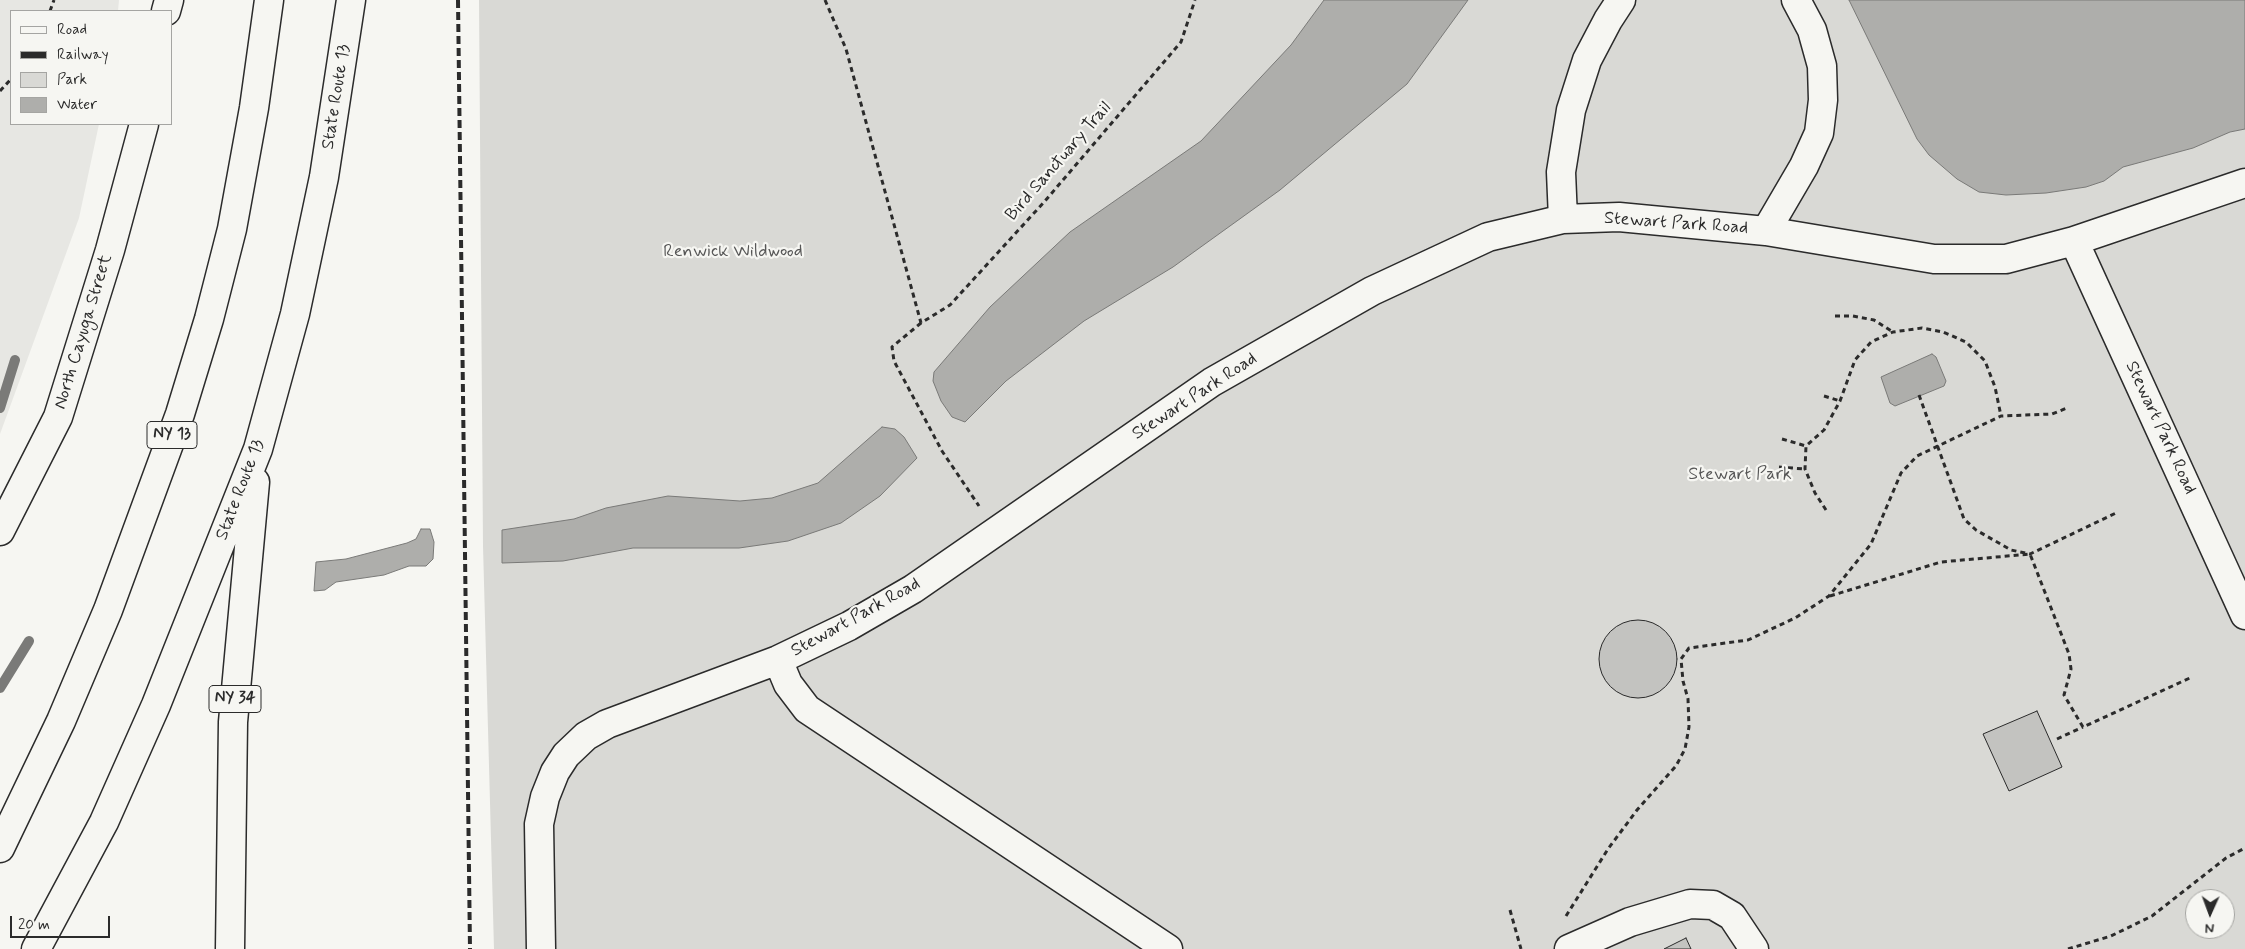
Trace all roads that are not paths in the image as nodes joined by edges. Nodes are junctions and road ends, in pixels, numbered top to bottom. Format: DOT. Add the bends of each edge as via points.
graph roads {
  1 [pos="268,0"];
  2 [pos="351,0"];
  3 [pos="1621,0"];
  4 [pos="1796,0"];
  5 [pos="144,125"];
  6 [pos="2245,183"];
  7 [pos="1563,219"];
  8 [pos="1766,231"];
  9 [pos="2074,241"];
  10 [pos="258,449"];
  11 [pos="0,531"];
  12 [pos="2245,615"];
  13 [pos="778,660"];
  14 [pos="0,848"];
  15 [pos="1746,943"];
  16 [pos="36,949"];
  17 [pos="230,949"];
  18 [pos="541,949"];
  19 [pos="1168,949"];
  20 [pos="1569,949"];
  1 -- 14 [label="main road, NY 13" via="254,108 232,229 180,414 108,610 61,721"];
  2 -- 10 [label="main road, State Route 13" via="324,177 295,314"];
  3 -- 7 [label="main road" via="1587,60 1571,110 1561,172"];
  4 -- 8 [label="main road" via="1812,30 1822,66 1823,100 1819,133 1804,166"];
  5 -- 11 [label="main road, North Cayuga Street" via="110,250 58,417"];
  6 -- 9 [label="main road, Stewart Park Road"];
  7 -- 8 [label="main road, Stewart Park Road" via="1619,217"];
  7 -- 13 [label="main road, Stewart Park Road" via="1488,236 1372,290 1212,382 913,589 849,626"];
  8 -- 9 [label="main road, Stewart Park Road" via="1934,259 2006,259"];
  9 -- 12 [label="main road, Stewart Park Road"];
  10 -- 16 [label="main road, State Route 13" via="156,705 104,822"];
  10 -- 17 [label="main road, NY 34" via="233,722"];
  13 -- 18 [label="main road, Stewart Park Road" via="606,724 586,736 566,755 555,772 539,824"];
  13 -- 19 [label="main road" via="788,684 807,709"];
  15 -- 20 [label="main road" via="1732,916 1712,905 1690,904 1630,922"];
}
